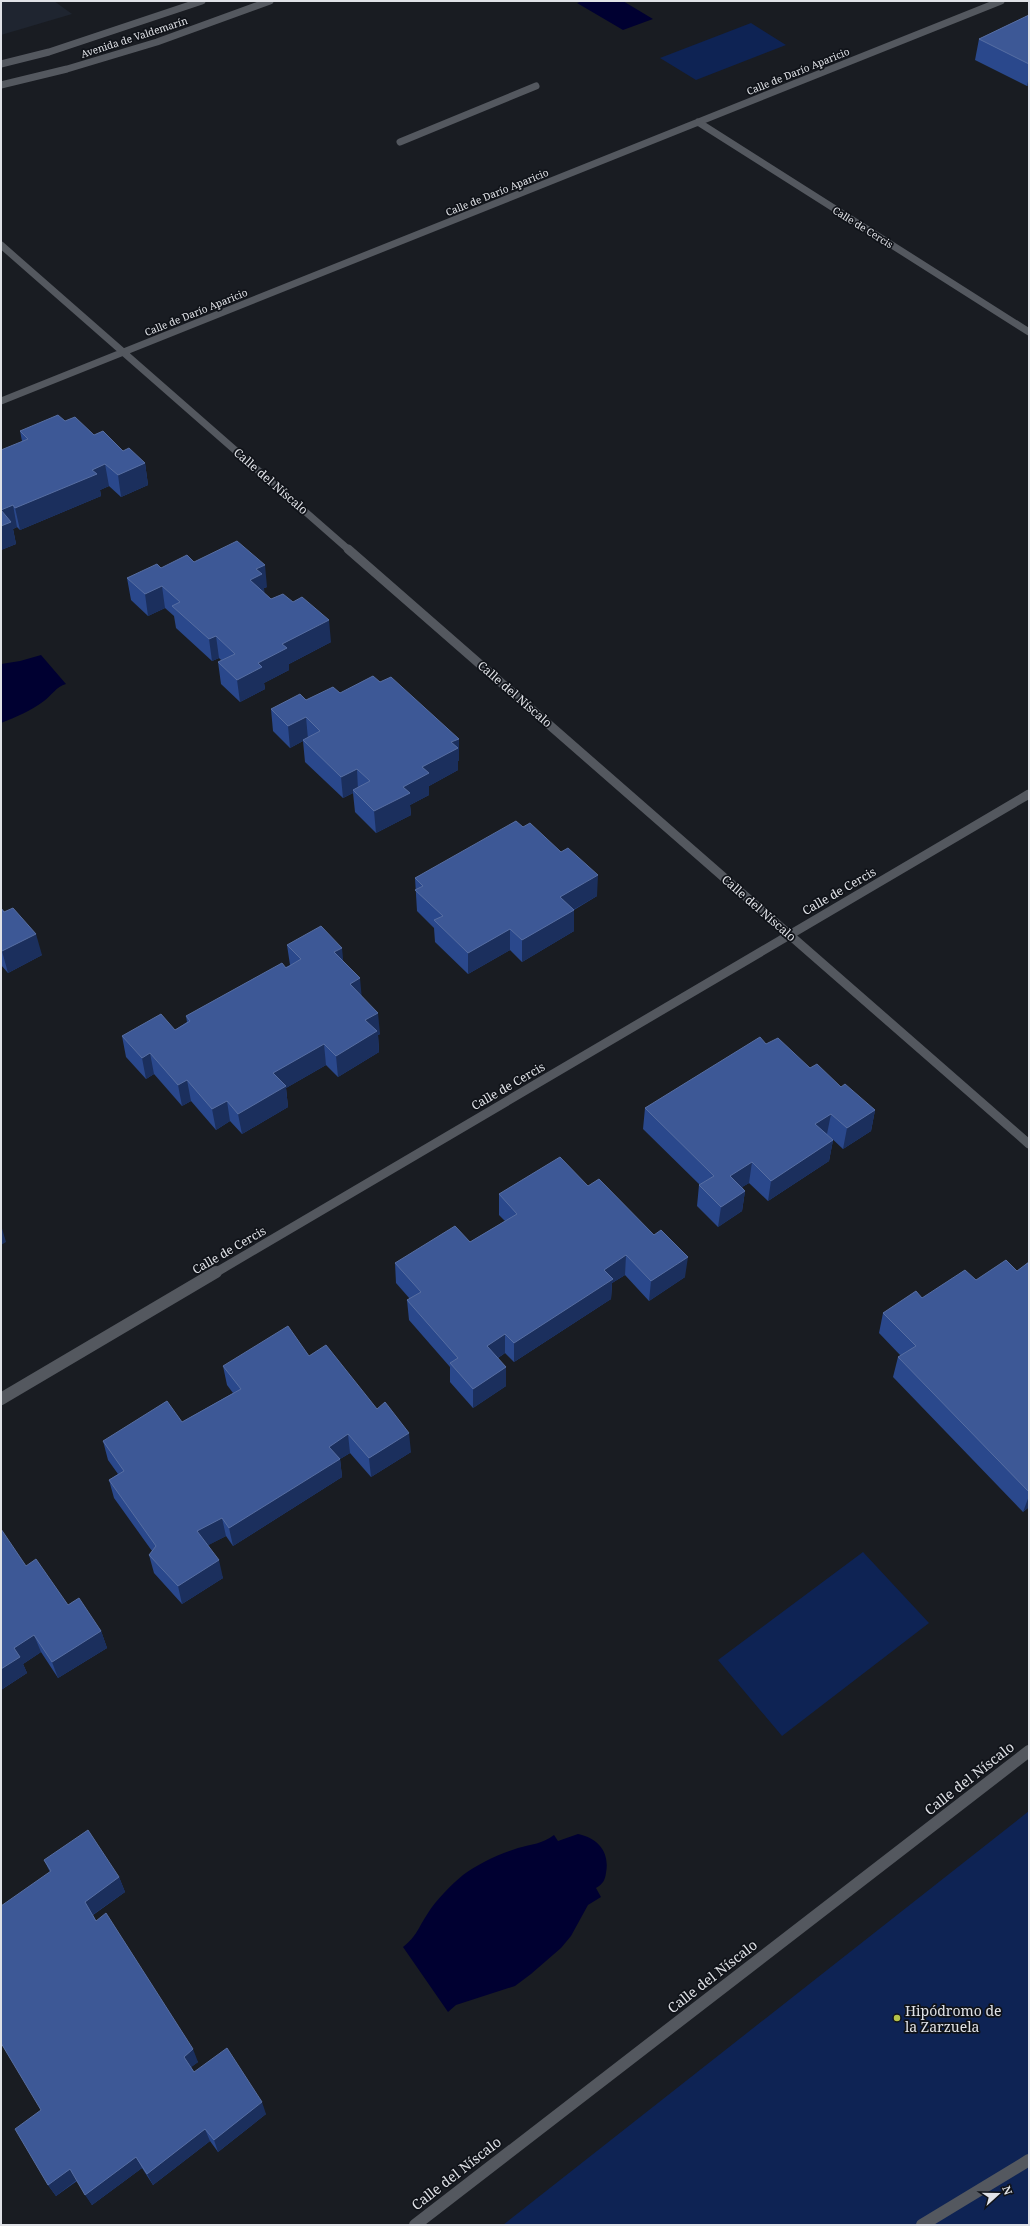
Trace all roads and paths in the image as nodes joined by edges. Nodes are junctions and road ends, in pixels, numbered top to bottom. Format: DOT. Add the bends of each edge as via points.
graph roads {
  1 [pos="202,1"];
  2 [pos="270,1"];
  3 [pos="1001,1"];
  4 [pos="1,64"];
  5 [pos="1,85"];
  6 [pos="536,86"];
  7 [pos="698,122"];
  8 [pos="400,142"];
  9 [pos="1,245"];
  10 [pos="1029,332"];
  11 [pos="124,352"];
  12 [pos="1,401"];
  13 [pos="1029,794"];
  14 [pos="790,935"];
  15 [pos="1029,1144"];
  16 [pos="1,1399"];
  17 [pos="1029,1752"];
  18 [pos="1029,2160"];
  19 [pos="415,2225"];
  20 [pos="922,2225"];
  1 -- 4 [label="street, Avenida de Valdemarín" via="50,52"];
  2 -- 5 [label="street, Avenida de Valdemarín" via="157,42 67,69"];
  3 -- 7 [label="street, Calle de Darío Aparicio"];
  6 -- 8 [label="street"];
  7 -- 10 [label="street, Calle de Cercis"];
  7 -- 11 [label="street, Calle de Darío Aparicio"];
  9 -- 11 [label="street, Calle del Níscalo"];
  11 -- 12 [label="street, Calle de Darío Aparicio"];
  11 -- 14 [label="street, Calle del Níscalo"];
  13 -- 14 [label="street, Calle de Cercis"];
  14 -- 15 [label="street, Calle del Níscalo"];
  14 -- 16 [label="street, Calle de Cercis"];
  17 -- 19 [label="street, Calle del Níscalo"];
  18 -- 20 [label="street"];
}
